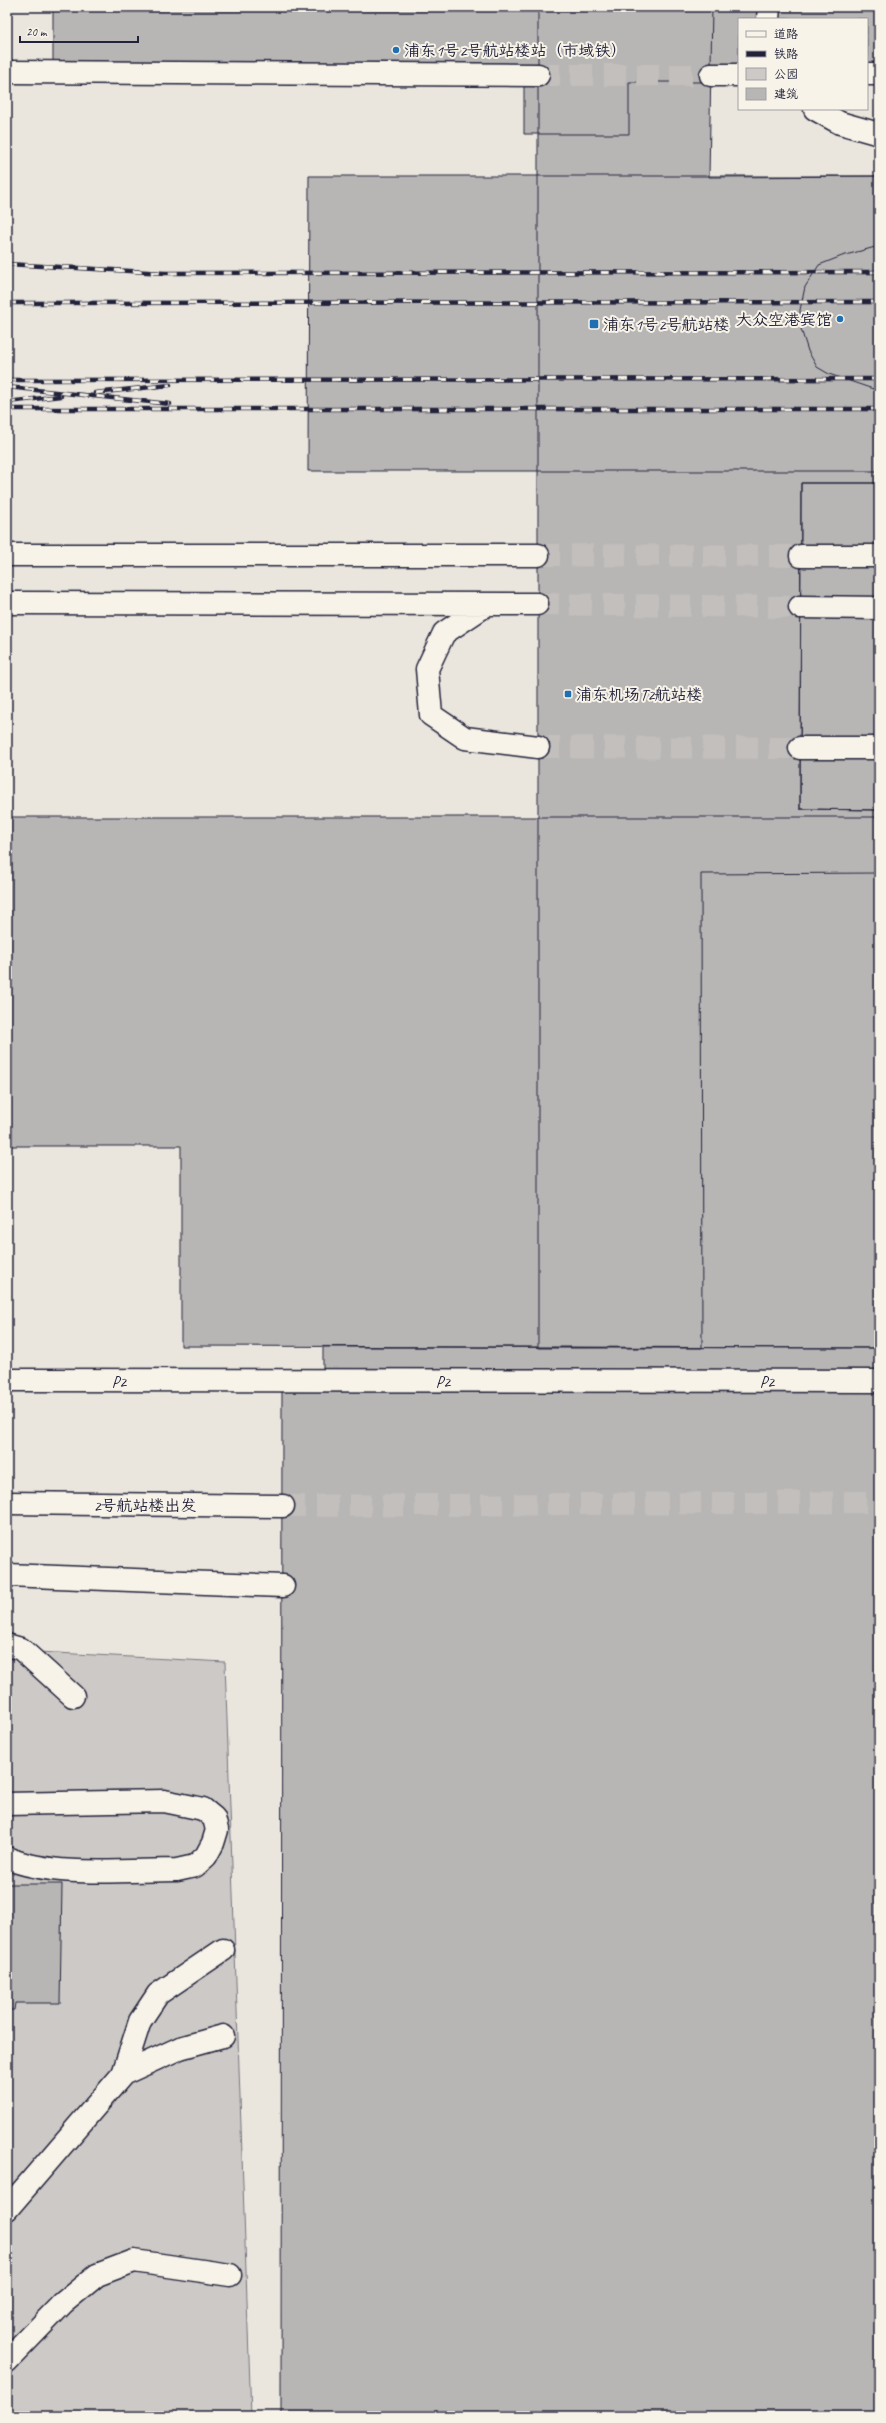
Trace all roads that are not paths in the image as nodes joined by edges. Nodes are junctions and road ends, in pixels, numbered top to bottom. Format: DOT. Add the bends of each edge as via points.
graph roads {
  1 [pos="769,7"];
  2 [pos="768,18"];
  3 [pos="7,72"];
  4 [pos="868,74"];
  5 [pos="879,74"];
  6 [pos="538,75"];
  7 [pos="711,75"];
  8 [pos="738,75"];
  9 [pos="817,110"];
  10 [pos="879,134"];
  11 [pos="7,555"];
  12 [pos="538,555"];
  13 [pos="801,556"];
  14 [pos="879,556"];
  15 [pos="7,603"];
  16 [pos="537,604"];
  17 [pos="486,606"];
  18 [pos="800,607"];
  19 [pos="879,608"];
  20 [pos="538,747"];
  21 [pos="800,748"];
  22 [pos="879,748"];
  23 [pos="7,1380"];
  24 [pos="879,1381"];
  25 [pos="7,1504"];
  26 [pos="282,1506"];
  27 [pos="7,1575"];
  28 [pos="282,1586"];
  29 [pos="7,1644"];
  30 [pos="73,1696"];
  31 [pos="7,1804"];
  32 [pos="7,1858"];
  33 [pos="223,1950"];
  34 [pos="223,2036"];
  35 [pos="123,2074"];
  36 [pos="7,2209"];
  37 [pos="230,2275"];
  38 [pos="7,2361"];
  1 -- 2 [label="main road"];
  3 -- 6 [label="main road"];
  4 -- 5 [label="main road"];
  7 -- 8 [label="main road"];
  9 -- 10 [label="main road" via="840,123"];
  11 -- 12 [label="main road"];
  13 -- 14 [label="main road"];
  15 -- 17 [label="main road"];
  16 -- 17 [label="main road"];
  17 -- 20 [label="main road" via="444,633 427,670 431,715 465,738"];
  18 -- 19 [label="main road"];
  21 -- 22 [label="main road"];
  23 -- 24 [label="main road, P2"];
  25 -- 26 [label="main road, 2号航站楼出发"];
  27 -- 28 [label="main road"];
  29 -- 30 [label="main road" via="21,1649"];
  31 -- 32 [label="main road" via="164,1801 203,1809 214,1818 217,1830 206,1856 195,1866 177,1870 66,1870 33,1866"];
  33 -- 35 [label="main road" via="158,1994 140,2021"];
  34 -- 35 [label="main road" via="180,2048"];
  35 -- 36 [label="main road"];
  37 -- 38 [label="main road" via="134,2261 97,2275 63,2304"];
}
